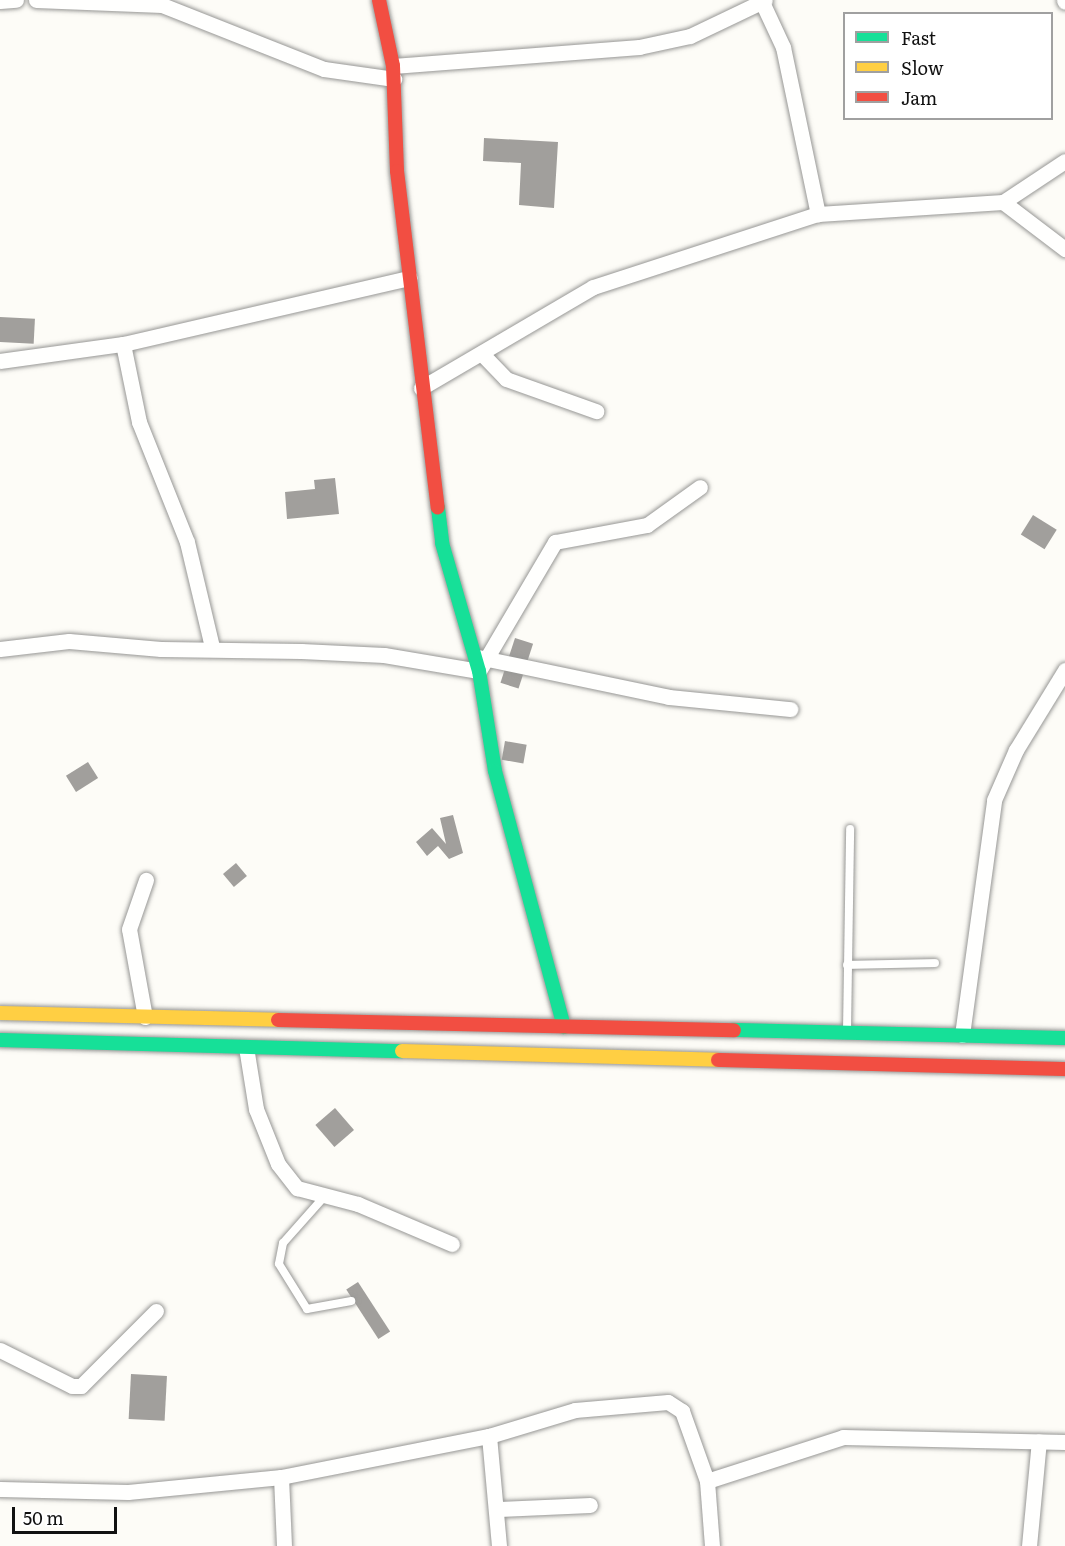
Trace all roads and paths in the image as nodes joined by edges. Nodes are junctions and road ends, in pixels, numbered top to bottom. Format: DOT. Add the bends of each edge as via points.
graph roads {
  1 [pos="16,0"];
  2 [pos="36,0"];
  3 [pos="379,0"];
  4 [pos="0,1"];
  5 [pos="764,1"];
  6 [pos="163,3"];
  7 [pos="394,73"];
  8 [pos="1065,161"];
  9 [pos="1003,202"];
  10 [pos="818,214"];
  11 [pos="1065,249"];
  12 [pos="409,278"];
  13 [pos="123,344"];
  14 [pos="483,355"];
  15 [pos="0,361"];
  16 [pos="421,388"];
  17 [pos="596,411"];
  18 [pos="700,487"];
  19 [pos="212,647"];
  20 [pos="0,649"];
  21 [pos="480,662"];
  22 [pos="1065,670"];
  23 [pos="790,709"];
  24 [pos="850,830"];
  25 [pos="146,880"];
  26 [pos="935,963"];
  27 [pos="847,964"];
  28 [pos="0,1013"];
  29 [pos="144,1017"];
  30 [pos="564,1027"];
  31 [pos="847,1034"];
  32 [pos="962,1035"];
  33 [pos="1065,1038"];
  34 [pos="0,1040"];
  35 [pos="246,1047"];
  36 [pos="1065,1068"];
  37 [pos="323,1198"];
  38 [pos="452,1244"];
  39 [pos="351,1301"];
  40 [pos="156,1311"];
  41 [pos="0,1350"];
  42 [pos="489,1436"];
  43 [pos="1039,1441"];
  44 [pos="1065,1442"];
  45 [pos="281,1477"];
  46 [pos="707,1481"];
  47 [pos="0,1488"];
  48 [pos="590,1505"];
  49 [pos="499,1509"];
  50 [pos="284,1546"];
  51 [pos="499,1546"];
  52 [pos="712,1546"];
  53 [pos="1029,1546"];
  1 -- 4 [label="street"];
  2 -- 6 [label="street"];
  3 -- 7 [label="main road"];
  5 -- 7 [label="street" via="690,36 639,47"];
  5 -- 10 [label="street" via="786,58"];
  6 -- 7 [label="street" via="324,69"];
  7 -- 12 [label="main road"];
  8 -- 9 [label="street"];
  9 -- 10 [label="street"];
  9 -- 11 [label="street"];
  10 -- 14 [label="street" via="593,287"];
  12 -- 13 [label="street"];
  12 -- 16 [label="main road"];
  13 -- 15 [label="street"];
  13 -- 19 [label="street" via="139,422 187,542"];
  14 -- 16 [label="street"];
  14 -- 17 [label="street" via="506,379"];
  16 -- 21 [label="main road" via="442,543"];
  18 -- 21 [label="street" via="647,525 555,542"];
  19 -- 20 [label="street" via="161,650 69,641"];
  19 -- 21 [label="street"];
  21 -- 23 [label="street" via="669,697"];
  21 -- 30 [label="main road" via="495,771"];
  22 -- 32 [label="street" via="1016,750 994,800"];
  24 -- 27 [label="lane"];
  25 -- 29 [label="street" via="129,929"];
  26 -- 27 [label="lane"];
  27 -- 31 [label="lane"];
  28 -- 29 [label="main road"];
  29 -- 30 [label="main road"];
  30 -- 31 [label="main road"];
  31 -- 32 [label="main road"];
  32 -- 33 [label="main road"];
  34 -- 35 [label="main road"];
  35 -- 36 [label="main road"];
  35 -- 37 [label="street" via="256,1109 278,1164 297,1188"];
  37 -- 38 [label="street" via="358,1204"];
  37 -- 39 [label="lane" via="283,1243 279,1264 307,1309"];
  40 -- 41 [label="street" via="81,1386 72,1386"];
  42 -- 45 [label="street"];
  42 -- 46 [label="street" via="575,1410 668,1402 682,1411"];
  42 -- 49 [label="street"];
  43 -- 44 [label="street"];
  43 -- 46 [label="street" via="843,1437"];
  43 -- 53 [label="street"];
  45 -- 47 [label="street" via="128,1492"];
  45 -- 50 [label="street"];
  46 -- 52 [label="street"];
  48 -- 49 [label="street"];
  49 -- 51 [label="street"];
}
